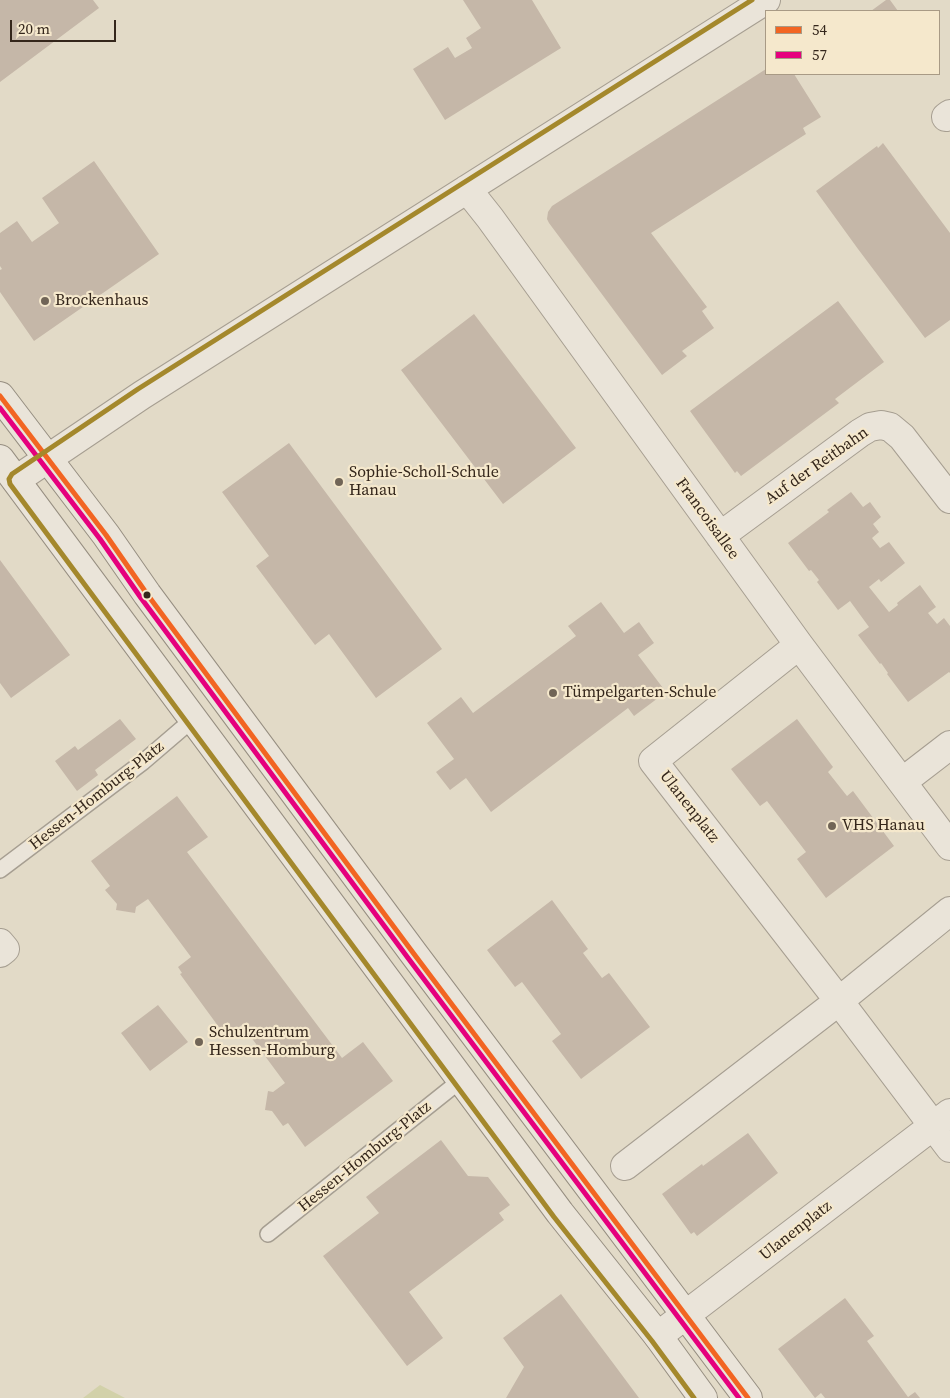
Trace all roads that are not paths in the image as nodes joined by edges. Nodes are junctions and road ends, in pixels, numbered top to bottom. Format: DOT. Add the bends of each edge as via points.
graph roads {
  1 [pos="766,0"];
  2 [pos="467,189"];
  3 [pos="0,396"];
  4 [pos="0,459"];
  5 [pos="49,459"];
  6 [pos="16,480"];
  7 [pos="950,499"];
  8 [pos="720,536"];
  9 [pos="799,645"];
  10 [pos="192,720"];
  11 [pos="950,744"];
  12 [pos="902,782"];
  13 [pos="950,846"];
  14 [pos="0,870"];
  15 [pos="950,911"];
  16 [pos="0,943"];
  17 [pos="0,953"];
  18 [pos="840,1001"];
  19 [pos="462,1080"];
  20 [pos="942,1119"];
  21 [pos="950,1148"];
  22 [pos="625,1166"];
  23 [pos="268,1234"];
  24 [pos="686,1315"];
  25 [pos="658,1336"];
  26 [pos="703,1398"];
  27 [pos="748,1398"];
  1 -- 2 [label="street"];
  2 -- 5 [label="street" via="142,395"];
  2 -- 8 [label="street, Francoisallee"];
  3 -- 5 [label="street"];
  4 -- 6 [label="street"];
  5 -- 6 [label="street"];
  5 -- 24 [label="street" via="414,954"];
  6 -- 10 [label="street"];
  7 -- 8 [label="street, Auf der Reitbahn" via="902,437 890,427 881,425 860,433"];
  8 -- 9 [label="street, Francoisallee"];
  9 -- 12 [label="street, Francoisallee"];
  9 -- 18 [label="street, Ulanenplatz" via="653,761"];
  10 -- 14 [label="lane, Hessen-Homburg-Platz" via="143,762"];
  10 -- 19 [label="street"];
  11 -- 12 [label="street"];
  12 -- 13 [label="street, Francoisallee"];
  15 -- 18 [label="street"];
  16 -- 17 [label="street" via="5,949"];
  18 -- 20 [label="street, Ulanenplatz"];
  18 -- 22 [label="street"];
  19 -- 23 [label="lane, Hessen-Homburg-Platz"];
  19 -- 25 [label="street" via="560,1214"];
  20 -- 21 [label="street, Ulanenplatz"];
  20 -- 24 [label="street, Ulanenplatz"];
  24 -- 25 [label="street, Ulanenplatz"];
  24 -- 27 [label="street"];
  25 -- 26 [label="street"];
}
